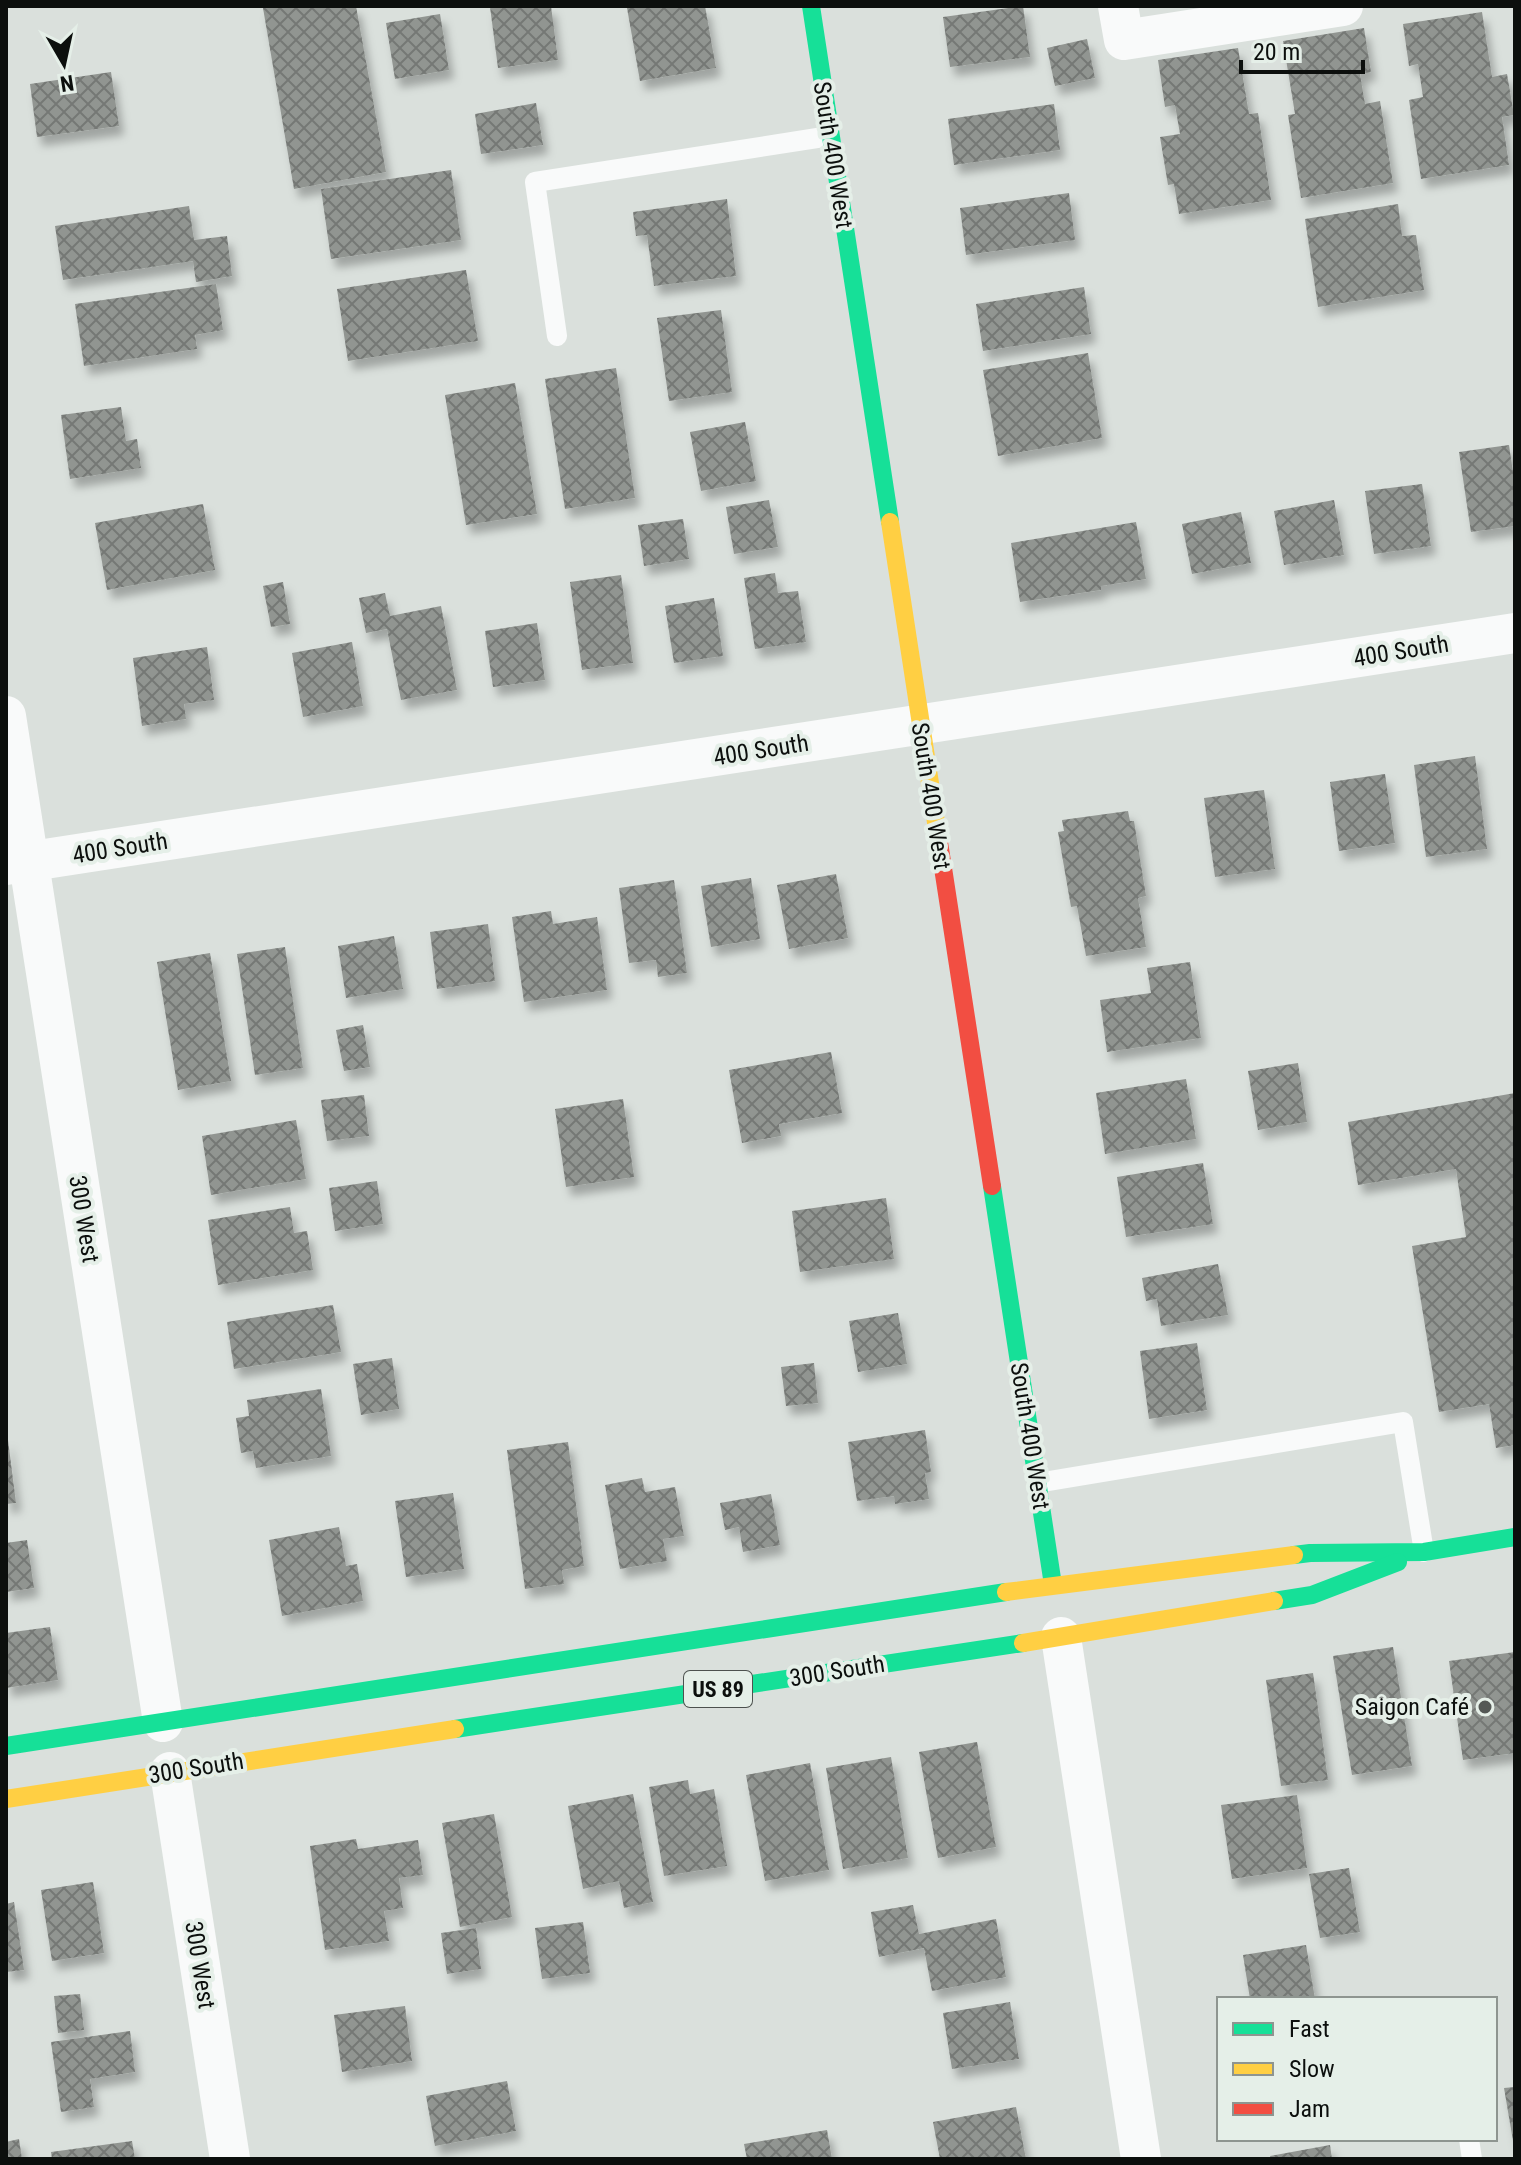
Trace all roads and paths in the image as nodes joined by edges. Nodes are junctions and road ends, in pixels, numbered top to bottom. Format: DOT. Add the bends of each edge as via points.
graph roads {
  1 [pos="811,6"];
  2 [pos="1343,6"];
  3 [pos="1121,23"];
  4 [pos="830,136"];
  5 [pos="557,336"];
  6 [pos="1515,633"];
  7 [pos="6,716"];
  8 [pos="920,725"];
  9 [pos="17,864"];
  10 [pos="1037,1483"];
  11 [pos="1515,1537"];
  12 [pos="1424,1552"];
  13 [pos="1053,1585"];
  14 [pos="1061,1637"];
  15 [pos="163,1722"];
  16 [pos="6,1746"];
  17 [pos="170,1772"];
  18 [pos="6,1799"];
  19 [pos="230,2159"];
  20 [pos="1141,2159"];
  1 -- 4 [label="main road, South 400 West"];
  2 -- 3 [label="street"];
  4 -- 5 [label="lane" via="535,182"];
  4 -- 8 [label="main road, South 400 West"];
  6 -- 8 [label="street, 400 South"];
  7 -- 9 [label="street, 300 West"];
  8 -- 9 [label="street, 400 South"];
  8 -- 10 [label="main road, South 400 West"];
  9 -- 15 [label="street, 300 West"];
  10 -- 12 [label="lane" via="1403,1422"];
  10 -- 13 [label="main road, South 400 West"];
  11 -- 12 [label="main road, 300 South / US 89"];
  12 -- 13 [label="main road, 300 South / US 89" via="1310,1553"];
  12 -- 14 [label="main road, 300 South / US 89" via="1312,1595"];
  13 -- 15 [label="main road, 300 South / US 89"];
  14 -- 17 [label="main road, 300 South / US 89"];
  14 -- 20 [label="street"];
  15 -- 16 [label="main road, 300 South / US 89"];
  17 -- 18 [label="main road, 300 South / US 89"];
  17 -- 19 [label="street, 300 West"];
}
